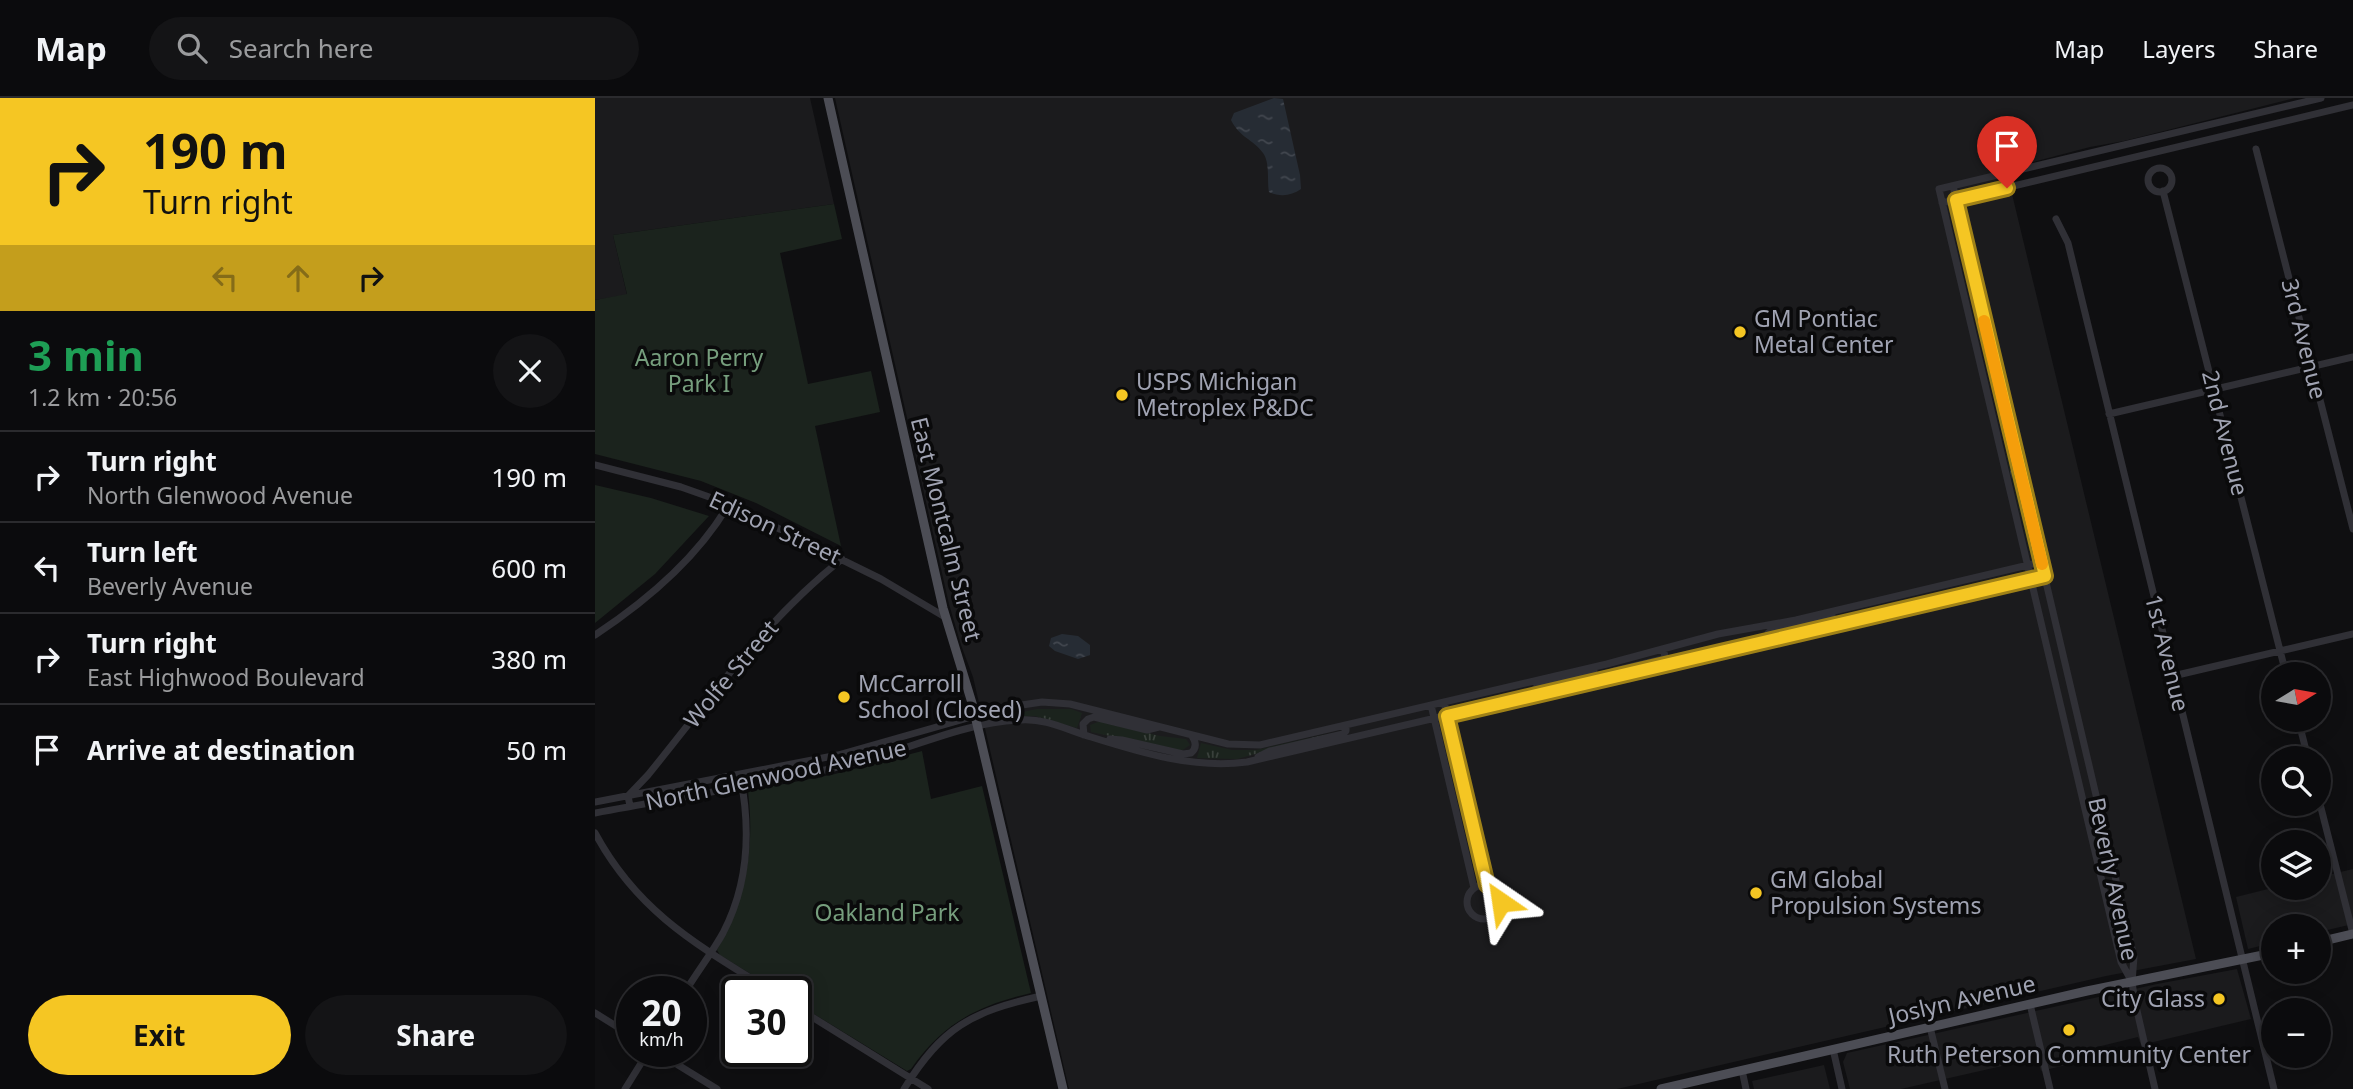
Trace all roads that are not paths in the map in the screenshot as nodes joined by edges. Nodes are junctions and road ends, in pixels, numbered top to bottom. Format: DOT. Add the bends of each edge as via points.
graph roads {
  1 [pos="828,98"];
  2 [pos="2321,98"];
  3 [pos="2353,105"];
  4 [pos="2256,149"];
  5 [pos="1953,186"];
  6 [pos="2163,191"];
  7 [pos="1956,200"];
  8 [pos="1942,203"];
  9 [pos="2056,219"];
  10 [pos="2353,357"];
  11 [pos="2311,366"];
  12 [pos="2214,389"];
  13 [pos="2109,414"];
  14 [pos="595,465"];
  15 [pos="729,504"];
  16 [pos="2353,529"];
  17 [pos="842,559"];
  18 [pos="2041,562"];
  19 [pos="2027,566"];
  20 [pos="2045,576"];
  21 [pos="2031,579"];
  22 [pos="1845,608"];
  23 [pos="945,617"];
  24 [pos="2353,634"];
  25 [pos="595,635"];
  26 [pos="1769,641"];
  27 [pos="1663,649"];
  28 [pos="2280,651"];
  29 [pos="2283,662"];
  30 [pos="1607,664"];
  31 [pos="2173,676"];
  32 [pos="1590,683"];
  33 [pos="1536,695"];
  34 [pos="1444,702"];
  35 [pos="1431,705"];
  36 [pos="975,716"];
  37 [pos="1447,716"];
  38 [pos="1434,719"];
  39 [pos="1346,725"];
  40 [pos="977,727"];
  41 [pos="1159,727"];
  42 [pos="1084,735"];
  43 [pos="1192,736"];
  44 [pos="1096,739"];
  45 [pos="1247,762"];
  46 [pos="740,775"];
  47 [pos="742,785"];
  48 [pos="628,796"];
  49 [pos="595,802"];
  50 [pos="630,807"];
  51 [pos="595,813"];
  52 [pos="2323,816"];
  53 [pos="595,833"];
  54 [pos="1487,885"];
  55 [pos="1474,888"];
  56 [pos="2353,934"];
  57 [pos="2331,939"];
  58 [pos="710,953"];
  59 [pos="2261,956"];
  60 [pos="2242,960"];
  61 [pos="695,976"];
  62 [pos="747,976"];
  63 [pos="2132,982"];
  64 [pos="1041,996"];
  65 [pos="2030,1004"];
  66 [pos="595,1013"];
  67 [pos="812,1017"];
  68 [pos="616,1026"];
  69 [pos="1930,1027"];
  70 [pos="1833,1049"];
  71 [pos="639,1067"];
  72 [pos="681,1067"];
  73 [pos="1742,1070"];
  74 [pos="911,1078"];
  75 [pos="625,1089"];
  76 [pos="717,1089"];
  77 [pos="904,1089"];
  78 [pos="928,1089"];
  79 [pos="1063,1089"];
  80 [pos="1661,1089"];
  81 [pos="1746,1089"];
  82 [pos="1842,1089"];
  83 [pos="1945,1089"];
  84 [pos="2050,1089"];
  85 [pos="2155,1089"];
  86 [pos="2274,1089"];
  1 -- 23 [label="main road, East Montcalm Street"];
  2 -- 5 [label="street"];
  3 -- 7 [label="street"];
  4 -- 11 [label="street, 3rd Avenue"];
  5 -- 7 [label="street, Beverly Avenue"];
  5 -- 8 [label="street, Beverly Avenue" via="1939,190"];
  6 -- 12 [label="street, 2nd Avenue"];
  7 -- 8 [label="street"];
  7 -- 18 [label="street, Beverly Avenue"];
  8 -- 19 [label="street, Beverly Avenue"];
  9 -- 13 [label="street, 1st Avenue" via="2068,243"];
  10 -- 11 [label="street"];
  11 -- 12 [label="street"];
  11 -- 16 [label="street, 3rd Avenue"];
  12 -- 13 [label="street"];
  12 -- 28 [label="street, 2nd Avenue"];
  13 -- 31 [label="street, 1st Avenue"];
  14 -- 15 [label="street, Edison Street"];
  15 -- 17 [label="street, Edison Street"];
  15 -- 25 [label="street" via="671,573"];
  17 -- 23 [label="street, Edison Street"];
  17 -- 48 [label="street, Wolfe Street" via="767,628"];
  18 -- 19 [label="street, North Glenwood Avenue"];
  18 -- 20 [label="street, Beverly Avenue"];
  19 -- 21 [label="street, Beverly Avenue"];
  19 -- 22 [label="street, North Glenwood Avenue"];
  20 -- 21 [label="street, North Glenwood Avenue"];
  20 -- 63 [label="street, Beverly Avenue" via="2134,957"];
  21 -- 26 [label="street, North Glenwood Avenue"];
  21 -- 63 [label="street, Beverly Avenue" via="2121,962"];
  22 -- 26 [label="street, North Glenwood Avenue" via="1822,620 1772,630"];
  22 -- 27 [label="street, North Glenwood Avenue"];
  23 -- 36 [label="main road, East Montcalm Street"];
  24 -- 28 [label="street"];
  26 -- 32 [label="street, North Glenwood Avenue"];
  27 -- 30 [label="street, North Glenwood Avenue"];
  27 -- 32 [label="street, North Glenwood Avenue" via="1663,659 1614,671"];
  28 -- 29 [label="street, 2nd Avenue"];
  28 -- 31 [label="street"];
  30 -- 33 [label="street, North Glenwood Avenue" via="1584,675 1539,685"];
  30 -- 34 [label="street, North Glenwood Avenue"];
  31 -- 60 [label="street, 1st Avenue"];
  32 -- 33 [label="street, North Glenwood Avenue"];
  33 -- 37 [label="street, North Glenwood Avenue"];
  34 -- 35 [label="street, North Glenwood Avenue"];
  34 -- 37 [label="street"];
  35 -- 38 [label="street"];
  35 -- 39 [label="street, North Glenwood Avenue"];
  36 -- 40 [label="main road, East Montcalm Street"];
  36 -- 41 [label="street, North Glenwood Avenue" via="1022,704 1053,702"];
  36 -- 46 [label="street, North Glenwood Avenue" via="856,751"];
  37 -- 38 [label="street, North Glenwood Avenue"];
  37 -- 54 [label="street"];
  38 -- 45 [label="street, North Glenwood Avenue"];
  38 -- 55 [label="street"];
  39 -- 43 [label="street, North Glenwood Avenue" via="1251,746"];
  39 -- 45 [label="street, North Glenwood Avenue" via="1343,734 1270,751"];
  40 -- 42 [label="street, North Glenwood Avenue" via="1036,720"];
  40 -- 47 [label="street, North Glenwood Avenue" via="849,764"];
  40 -- 64 [label="main road, East Montcalm Street"];
  41 -- 42 [label="street, North Glenwood Avenue" via="1147,730 1094,717 1083,724"];
  41 -- 43 [label="street, North Glenwood Avenue"];
  42 -- 44 [label="street, North Glenwood Avenue"];
  43 -- 44 [label="street, North Glenwood Avenue" via="1195,748 1183,754"];
  44 -- 45 [label="street, North Glenwood Avenue" via="1183,761"];
  46 -- 47 [label="street"];
  46 -- 48 [label="street, North Glenwood Avenue"];
  47 -- 50 [label="street, North Glenwood Avenue"];
  47 -- 58 [label="street" via="747,831 744,872 731,914"];
  48 -- 49 [label="street, North Glenwood Avenue"];
  48 -- 50 [label="street, North Glenwood Avenue"];
  50 -- 51 [label="street, North Glenwood Avenue"];
  52 -- 56 [label="street"];
  53 -- 58 [label="street" via="642,898"];
  54 -- 55 [label="street"];
  54 -- 55 [label="street" via="1498,892 1501,902 1496,914 1488,918 1479,918 1469,908 1467,899"];
  56 -- 57 [label="main road"];
  58 -- 61 [label="street"];
  58 -- 62 [label="street"];
  59 -- 60 [label="main road, Joslyn Avenue"];
  60 -- 63 [label="main road, Joslyn Avenue"];
  60 -- 86 [label="street, 1st Avenue"];
  63 -- 65 [label="main road, Joslyn Avenue"];
  63 -- 85 [label="street"];
  64 -- 74 [label="street" via="995,1007 966,1021 934,1046"];
  64 -- 79 [label="main road, East Montcalm Street"];
  65 -- 69 [label="main road, Joslyn Avenue"];
  65 -- 84 [label="street"];
  66 -- 68 [label="street"];
  67 -- 74 [label="street"];
  69 -- 70 [label="main road, Joslyn Avenue"];
  69 -- 83 [label="street"];
  70 -- 73 [label="main road, Joslyn Avenue"];
  70 -- 82 [label="street"];
  71 -- 75 [label="street"];
  72 -- 76 [label="street"];
  73 -- 80 [label="main road, Joslyn Avenue"];
  73 -- 81 [label="street"];
  74 -- 77 [label="street"];
  74 -- 78 [label="street"];
}
